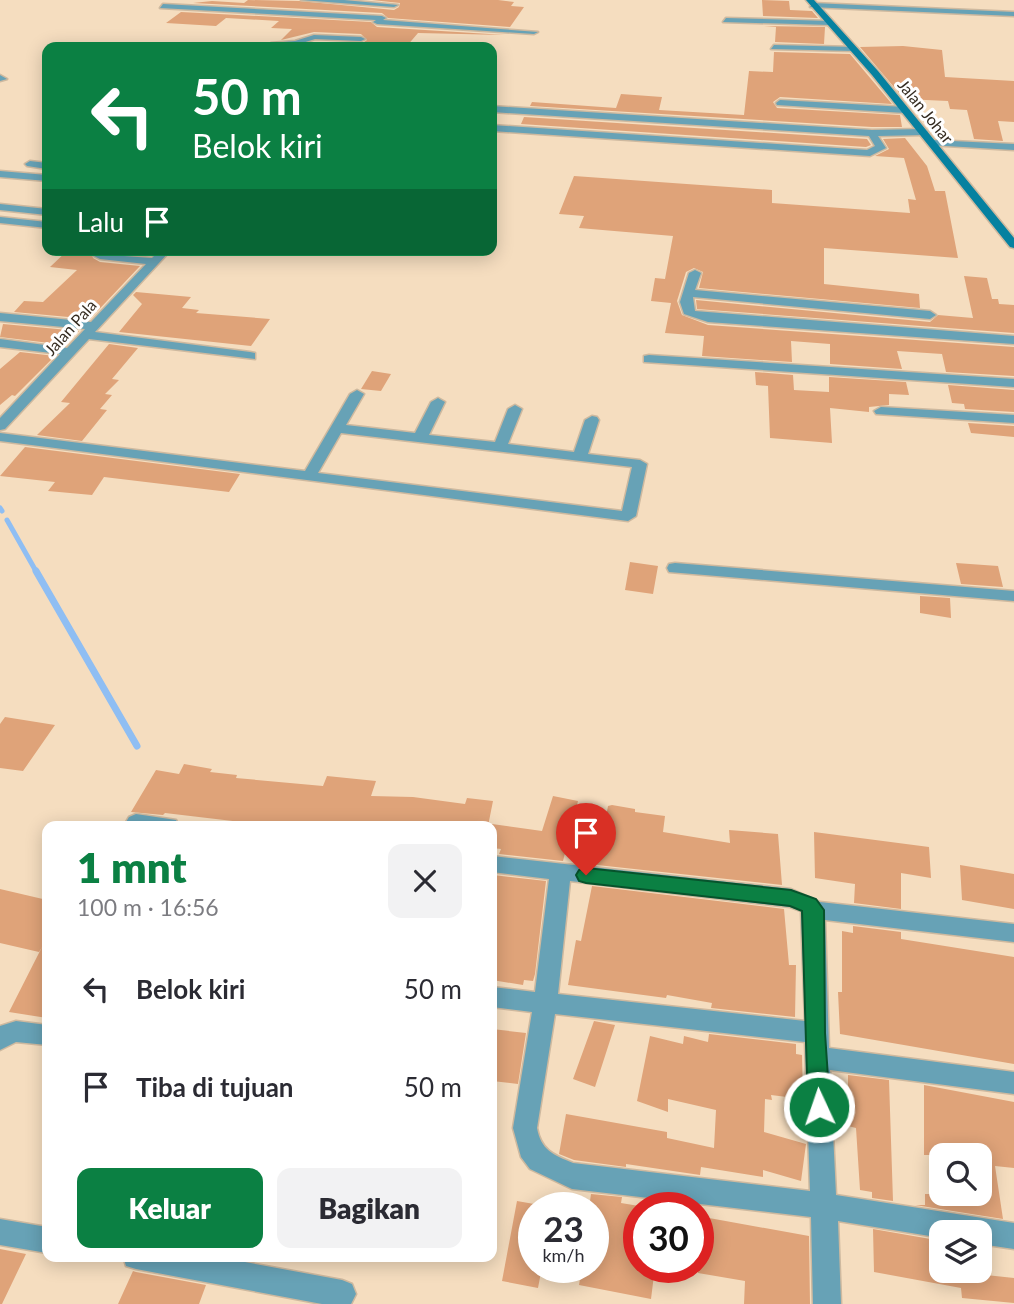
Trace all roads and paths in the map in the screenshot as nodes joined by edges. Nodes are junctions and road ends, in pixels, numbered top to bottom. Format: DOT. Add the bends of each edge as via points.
graph roads {
  1 [pos="305,0"];
  2 [pos="811,2"];
  3 [pos="163,6"];
  4 [pos="342,9"];
  5 [pos="1014,14"];
  6 [pos="228,19"];
  7 [pos="380,19"];
  8 [pos="726,20"];
  9 [pos="830,23"];
  10 [pos="534,32"];
  11 [pos="299,42"];
  12 [pos="359,42"];
  13 [pos="774,47"];
  14 [pos="854,49"];
  15 [pos="780,103"];
  16 [pos="497,109"];
  17 [pos="905,110"];
  18 [pos="497,128"];
  19 [pos="923,132"];
  20 [pos="872,133"];
  21 [pos="932,143"];
  22 [pos="1014,147"];
  23 [pos="30,164"];
  24 [pos="42,165"];
  25 [pos="0,174"];
  26 [pos="42,178"];
  27 [pos="0,207"];
  28 [pos="42,211"];
  29 [pos="0,220"];
  30 [pos="42,224"];
  31 [pos="1014,245"];
  32 [pos="100,256"];
  33 [pos="161,256"];
  34 [pos="156,262"];
  35 [pos="695,274"];
  36 [pos="688,293"];
  37 [pos="924,302"];
  38 [pos="930,315"];
  39 [pos="0,317"];
  40 [pos="91,330"];
  41 [pos="934,335"];
  42 [pos="1014,340"];
  43 [pos="0,343"];
  44 [pos="72,352"];
  45 [pos="250,356"];
  46 [pos="649,359"];
  47 [pos="1014,383"];
  48 [pos="357,394"];
  49 [pos="438,402"];
  50 [pos="515,409"];
  51 [pos="881,411"];
  52 [pos="1014,419"];
  53 [pos="592,420"];
  54 [pos="0,426"];
  55 [pos="338,428"];
  56 [pos="0,437"];
  57 [pos="420,438"];
  58 [pos="500,447"];
  59 [pos="580,457"];
  60 [pos="309,476"];
  61 [pos="675,568"];
  62 [pos="1014,596"];
  63 [pos="497,865"];
  64 [pos="560,873"];
  65 [pos="814,910"];
  66 [pos="1014,933"];
  67 [pos="497,999"];
  68 [pos="545,1004"];
  69 [pos="42,1034"];
  70 [pos="0,1037"];
  71 [pos="816,1045"];
  72 [pos="1014,1083"];
  73 [pos="825,1206"];
  74 [pos="0,1232"];
  75 [pos="1014,1236"];
  76 [pos="42,1239"];
  77 [pos="169,1262"];
  78 [pos="342,1294"];
  79 [pos="827,1304"];
  1 -- 7 [label="street"];
  2 -- 5 [label="street"];
  2 -- 9 [label="street, Jalan Johar"];
  3 -- 7 [label="street"];
  4 -- 7 [label="street"];
  6 -- 7 [label="street"];
  7 -- 10 [label="street"];
  7 -- 11 [label="street"];
  7 -- 12 [label="street"];
  8 -- 9 [label="street"];
  9 -- 14 [label="street, Jalan Johar"];
  13 -- 14 [label="street"];
  14 -- 17 [label="street, Jalan Johar"];
  15 -- 17 [label="street"];
  16 -- 20 [label="street"];
  17 -- 19 [label="street, Jalan Johar"];
  18 -- 20 [label="street" via="870,153 881,148"];
  19 -- 20 [label="street"];
  19 -- 21 [label="street, Jalan Johar"];
  21 -- 22 [label="street"];
  21 -- 31 [label="street, Jalan Johar"];
  23 -- 24 [label="street"];
  25 -- 26 [label="street"];
  27 -- 28 [label="street"];
  29 -- 30 [label="street"];
  32 -- 34 [label="street"];
  33 -- 34 [label="street, Jalan Pala"];
  34 -- 40 [label="street, Jalan Pala"];
  35 -- 36 [label="street"];
  36 -- 38 [label="street"];
  36 -- 41 [label="street" via="688,312 708,318"];
  37 -- 38 [label="street"];
  38 -- 41 [label="street"];
  39 -- 40 [label="street"];
  40 -- 44 [label="street, Jalan Pala"];
  40 -- 45 [label="street"];
  41 -- 42 [label="street"];
  43 -- 44 [label="street"];
  44 -- 54 [label="street, Jalan Pala"];
  46 -- 47 [label="street"];
  48 -- 55 [label="street"];
  49 -- 57 [label="street"];
  50 -- 58 [label="street"];
  51 -- 52 [label="street"];
  53 -- 59 [label="street"];
  55 -- 57 [label="street"];
  55 -- 60 [label="street"];
  56 -- 60 [label="street"];
  57 -- 58 [label="street"];
  58 -- 59 [label="street"];
  59 -- 60 [label="street" via="640,464 628,516"];
  61 -- 62 [label="street"];
  63 -- 64 [label="street"];
  64 -- 65 [label="street" via="791,898"];
  64 -- 68 [label="street"];
  65 -- 66 [label="street"];
  65 -- 71 [label="street"];
  67 -- 68 [label="street"];
  68 -- 71 [label="street"];
  68 -- 73 [label="street" via="525,1128 526,1143 535,1159 572,1176"];
  69 -- 70 [label="street" via="17,1030"];
  71 -- 72 [label="street"];
  71 -- 73 [label="street"];
  73 -- 75 [label="street"];
  73 -- 79 [label="street"];
  74 -- 76 [label="street"];
  77 -- 78 [label="street"];
}
